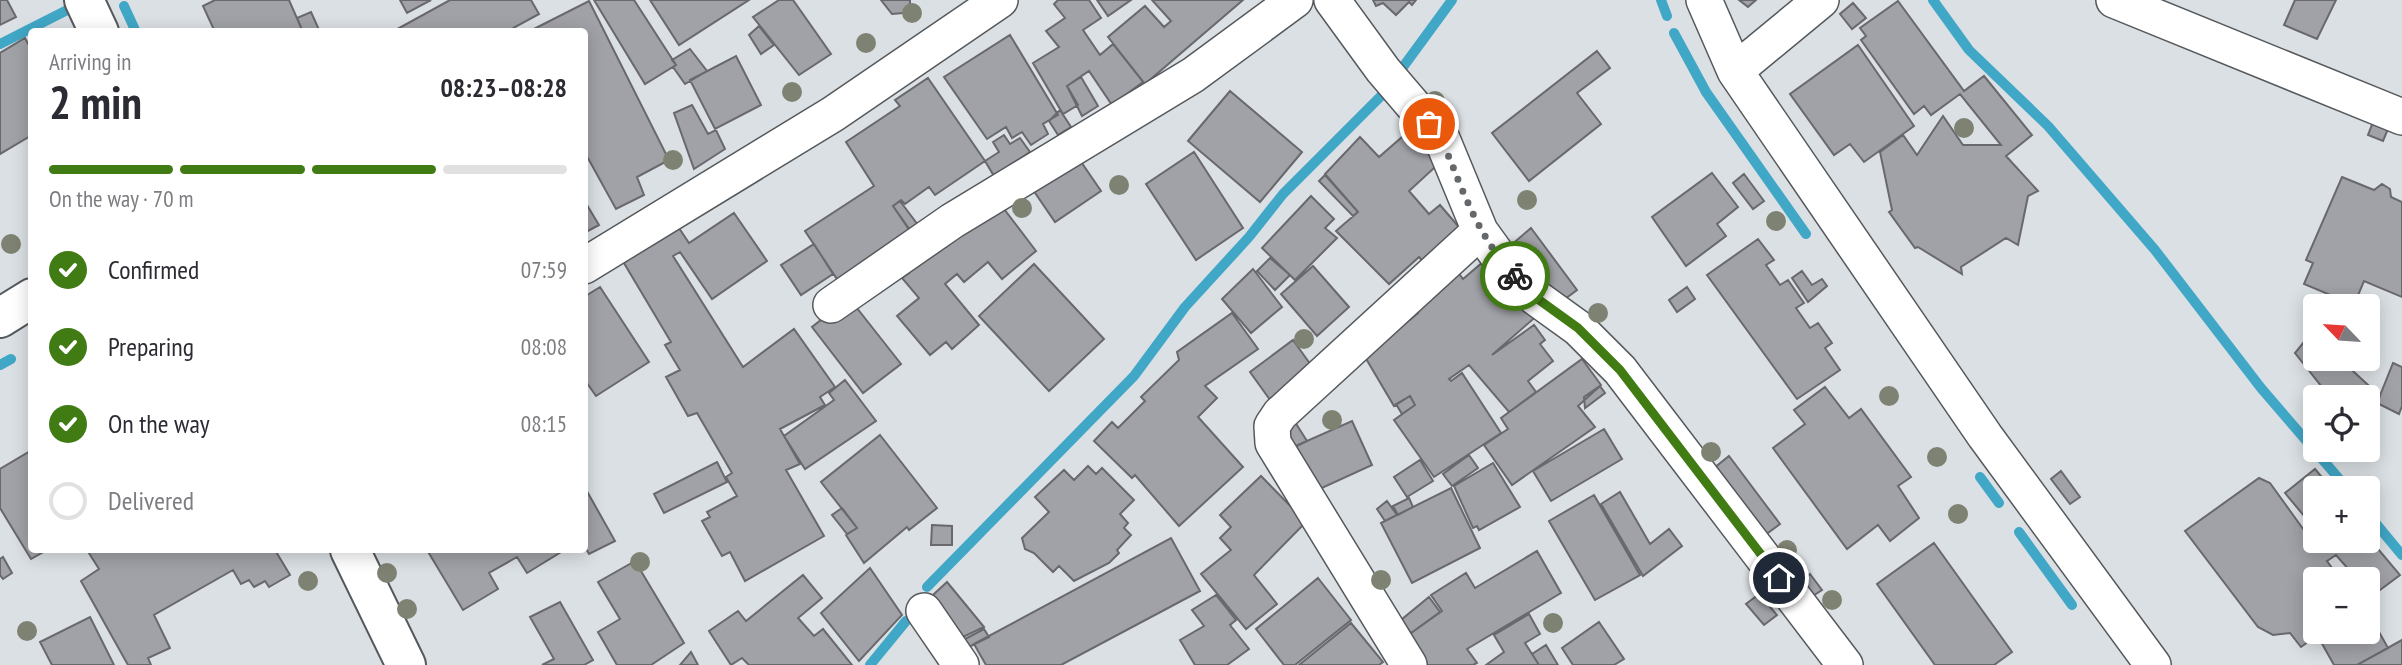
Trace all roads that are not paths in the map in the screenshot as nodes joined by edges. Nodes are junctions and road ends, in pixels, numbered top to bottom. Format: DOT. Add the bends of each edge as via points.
graph roads {
  1 [pos="84,0"];
  2 [pos="1000,0"];
  3 [pos="1295,0"];
  4 [pos="1332,0"];
  5 [pos="1704,0"];
  6 [pos="1821,0"];
  7 [pos="2114,0"];
  8 [pos="97,28"];
  9 [pos="1735,71"];
  10 [pos="2402,117"];
  11 [pos="1480,231"];
  12 [pos="588,264"];
  13 [pos="28,300"];
  14 [pos="831,305"];
  15 [pos="0,318"];
  16 [pos="351,553"];
  17 [pos="924,611"];
  18 [pos="406,665"];
  19 [pos="961,665"];
  20 [pos="1409,665"];
  21 [pos="1845,665"];
  22 [pos="2153,665"];
  1 -- 8 [label="main road"];
  2 -- 12 [label="street" via="833,114"];
  3 -- 14 [label="street" via="1193,75 962,215"];
  4 -- 11 [label="street" via="1442,139"];
  5 -- 9 [label="street"];
  6 -- 9 [label="street"];
  7 -- 10 [label="street"];
  9 -- 22 [label="street" via="1985,436"];
  11 -- 20 [label="street" via="1272,426 1273,443"];
  11 -- 21 [label="street" via="1535,297 1578,328 1620,370"];
  13 -- 15 [label="main road"];
  16 -- 18 [label="main road"];
  17 -- 19 [label="street"];
}
